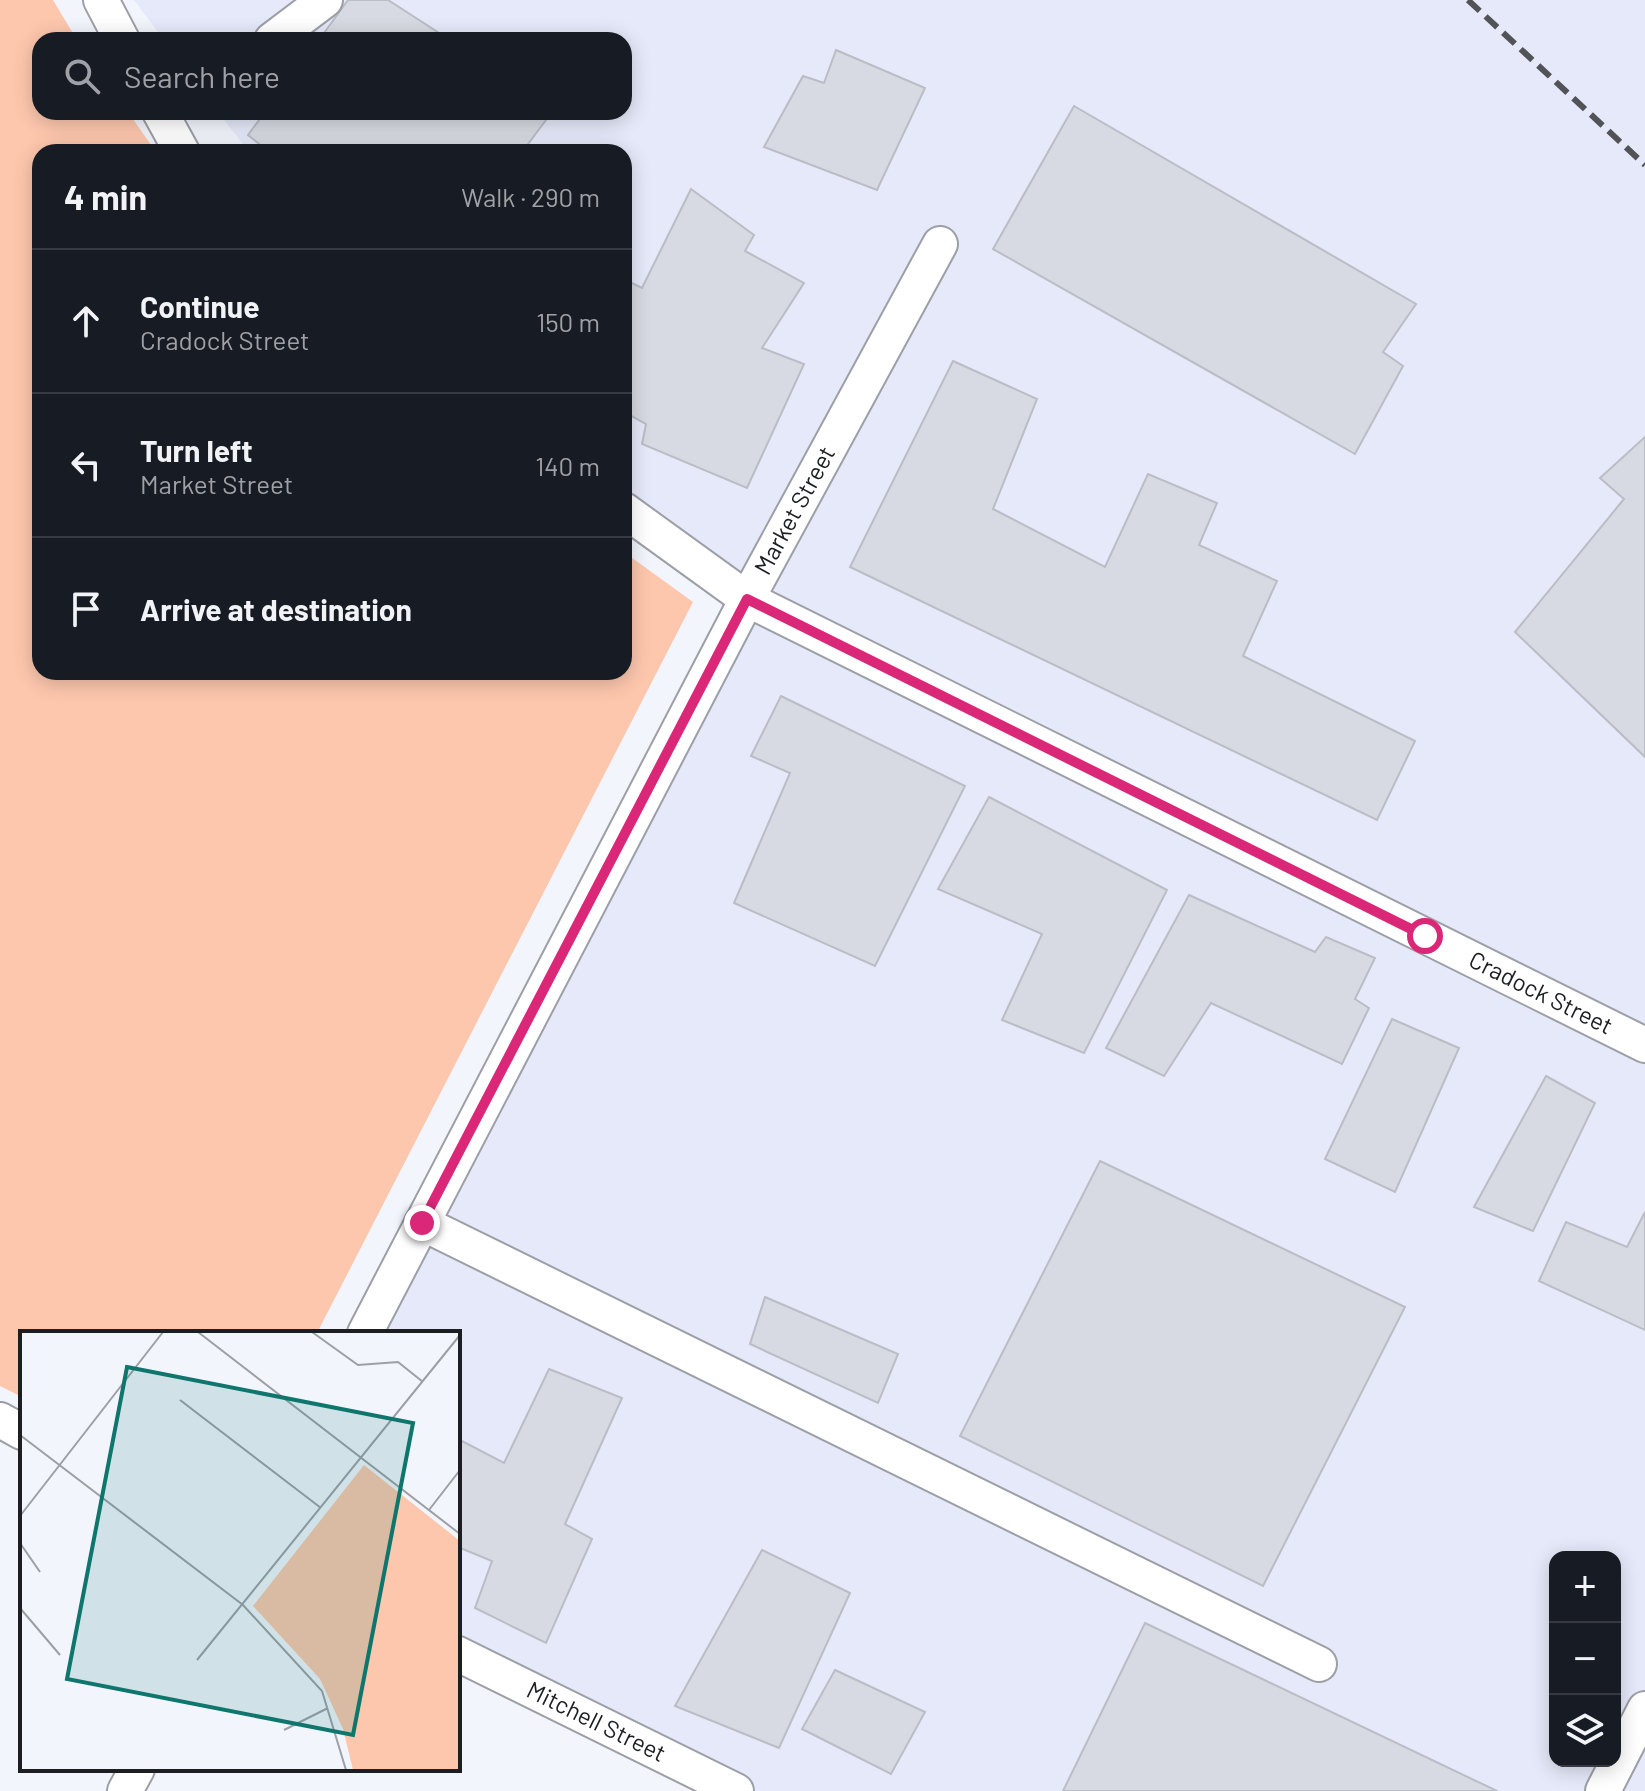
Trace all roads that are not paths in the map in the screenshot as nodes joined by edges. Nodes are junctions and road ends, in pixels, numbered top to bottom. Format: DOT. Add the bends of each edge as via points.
graph roads {
  1 [pos="101,0"];
  2 [pos="325,0"];
  3 [pos="118,32"];
  4 [pos="283,32"];
  5 [pos="169,120"];
  6 [pos="179,144"];
  7 [pos="940,244"];
  8 [pos="632,516"];
  9 [pos="747,599"];
  10 [pos="1645,1045"];
  11 [pos="422,1223"];
  12 [pos="366,1331"];
  13 [pos="0,1420"];
  14 [pos="20,1431"];
  15 [pos="460,1655"];
  16 [pos="1319,1664"];
  17 [pos="1645,1709"];
  18 [pos="136,1771"];
  19 [pos="125,1791"];
  20 [pos="736,1791"];
  21 [pos="1603,1791"];
  1 -- 3 [label="street"];
  2 -- 4 [label="street"];
  5 -- 6 [label="street"];
  7 -- 9 [label="street, Market Street"];
  8 -- 9 [label="street, Cradock Street"];
  9 -- 10 [label="street, Cradock Street"];
  9 -- 11 [label="street, Market Street"];
  11 -- 12 [label="street, Market Street"];
  11 -- 16 [label="street"];
  13 -- 14 [label="street"];
  15 -- 20 [label="street, Mitchell Street"];
  17 -- 21 [label="street"];
  18 -- 19 [label="street"];
}
